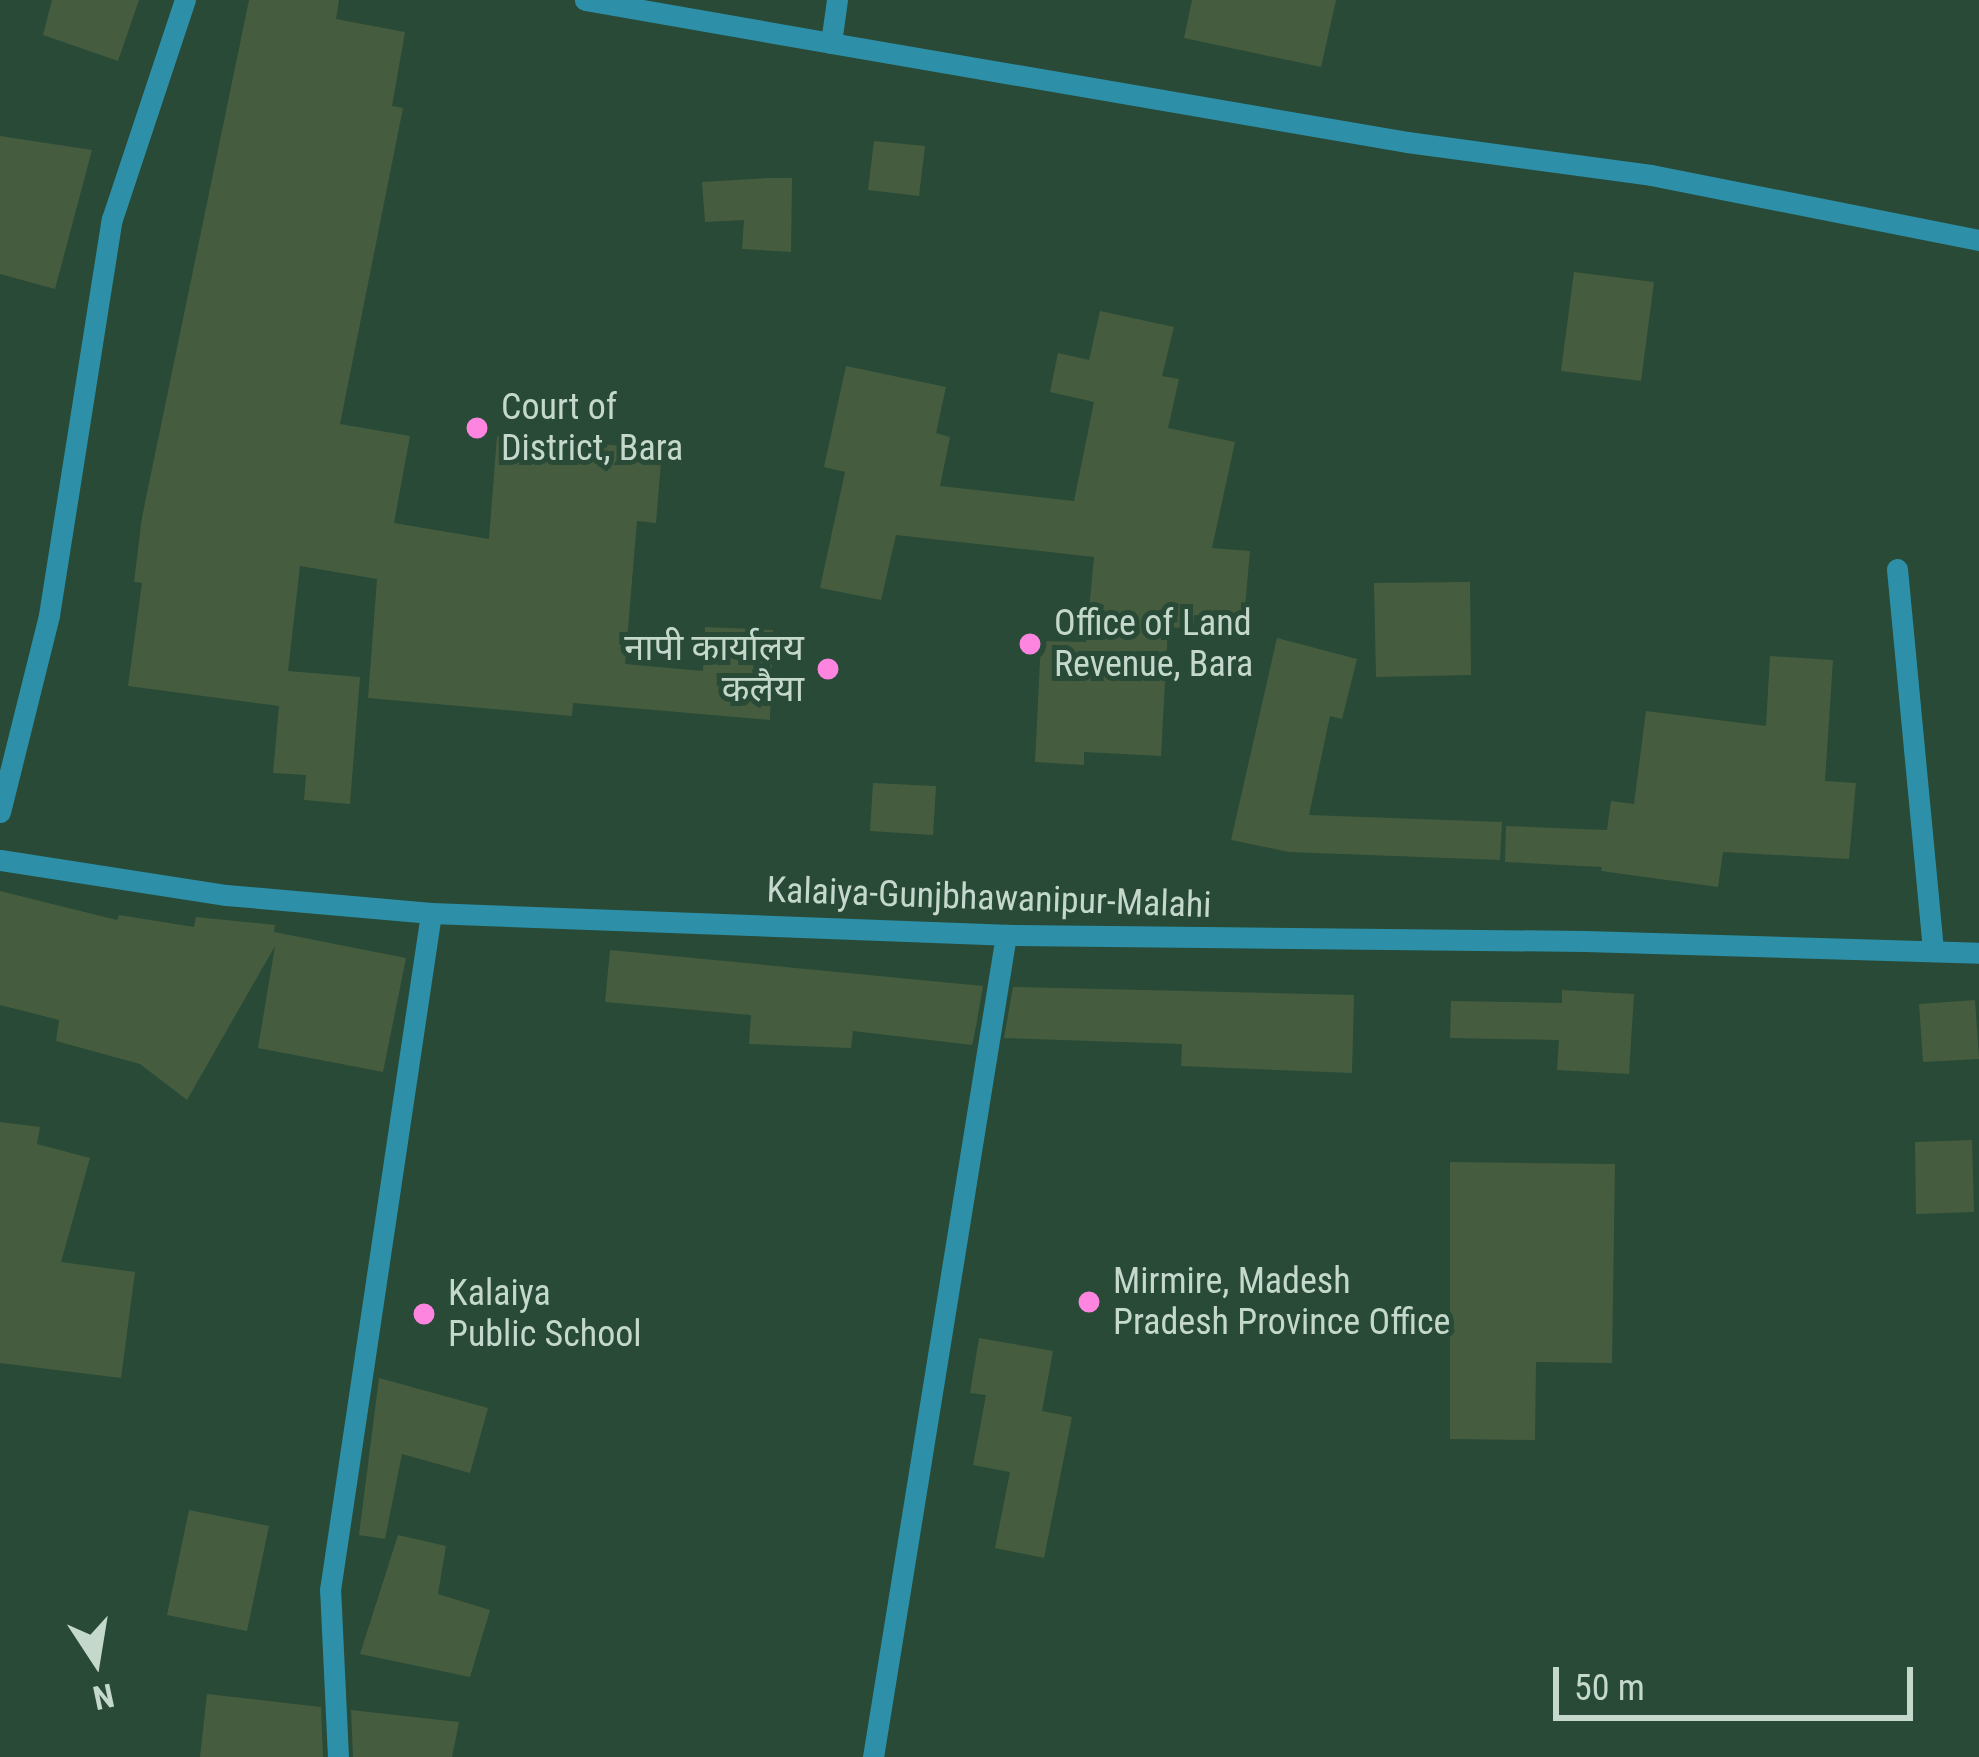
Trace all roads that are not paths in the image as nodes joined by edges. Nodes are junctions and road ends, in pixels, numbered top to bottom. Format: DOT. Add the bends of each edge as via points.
graph roads {
  1 [pos="184,0"];
  2 [pos="585,0"];
  3 [pos="837,0"];
  4 [pos="830,43"];
  5 [pos="1979,240"];
  6 [pos="1897,569"];
  7 [pos="0,812"];
  8 [pos="0,860"];
  9 [pos="431,913"];
  10 [pos="1006,935"];
  11 [pos="1933,951"];
  12 [pos="1979,952"];
  13 [pos="338,1757"];
  14 [pos="873,1757"];
  1 -- 7 [label="street" via="112,219 49,616"];
  2 -- 4 [label="street"];
  3 -- 4 [label="street"];
  4 -- 5 [label="street" via="1407,142 1651,175"];
  6 -- 11 [label="street"];
  8 -- 9 [label="street, Kalaiya-Gunjbhawanipur-Malahi" via="226,895"];
  9 -- 10 [label="street, Kalaiya-Gunjbhawanipur-Malahi"];
  9 -- 13 [label="street" via="330,1590"];
  10 -- 11 [label="street, Kalaiya-Gunjbhawanipur-Malahi"];
  10 -- 14 [label="street"];
  11 -- 12 [label="street, Kalaiya-Gunjbhawanipur-Malahi"];
}
